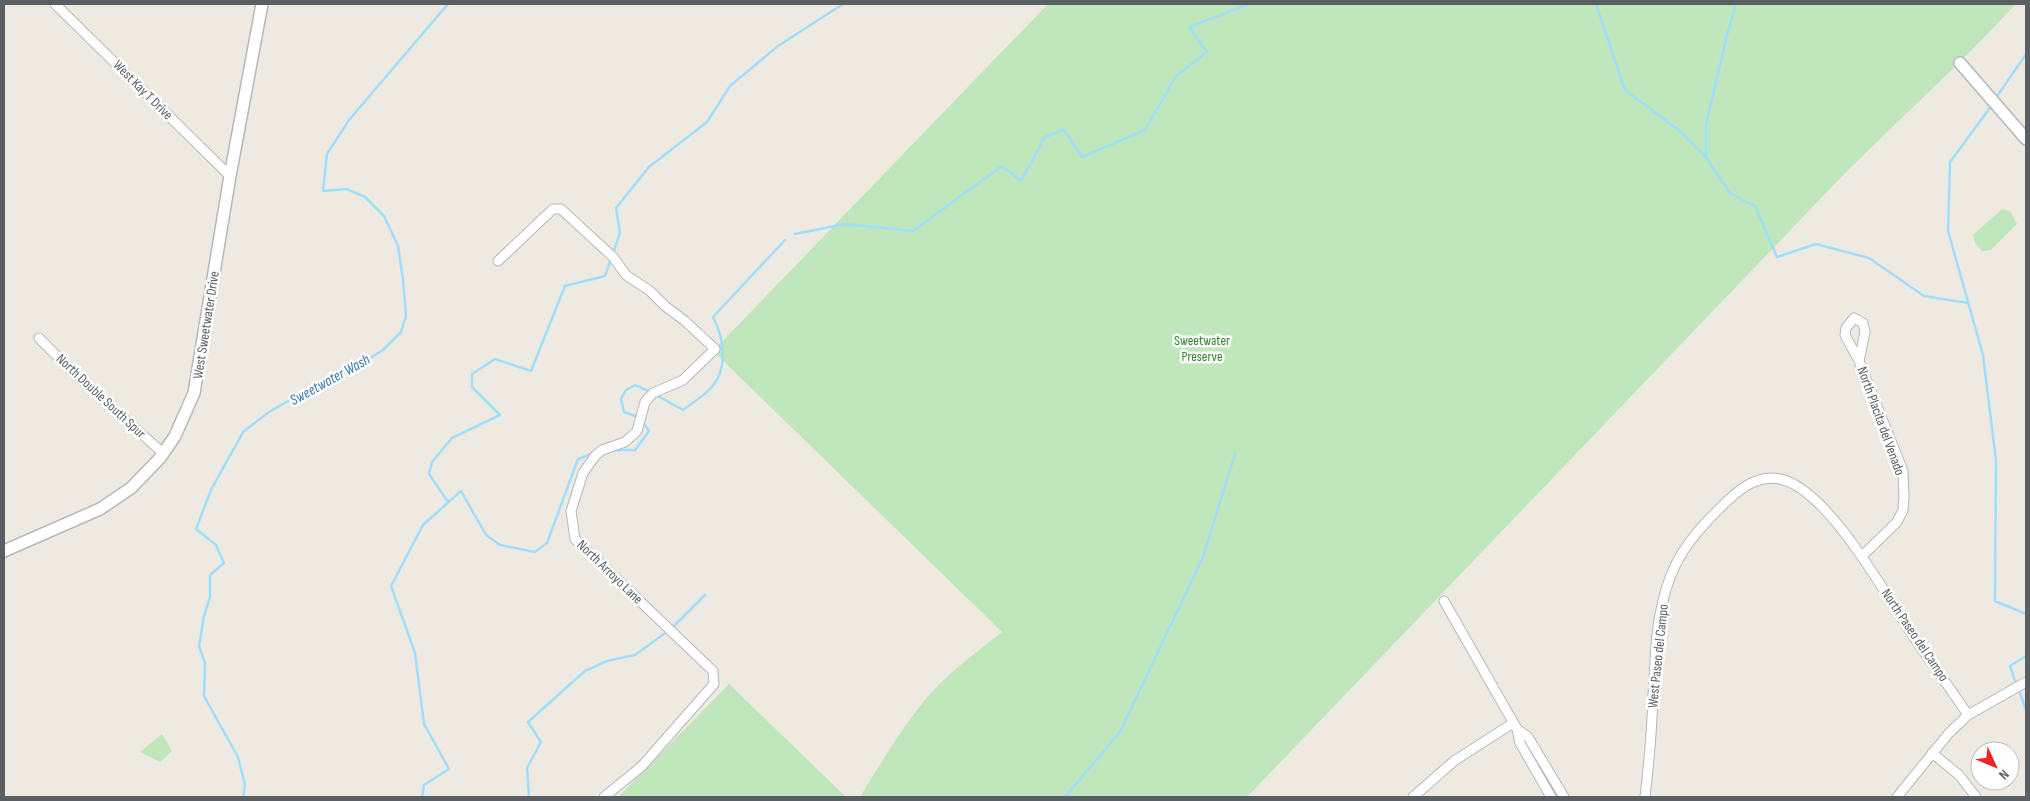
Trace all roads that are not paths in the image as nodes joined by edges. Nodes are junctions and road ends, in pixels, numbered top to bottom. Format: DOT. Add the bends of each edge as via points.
graph roads {
  1 [pos="55,4"];
  2 [pos="262,4"];
  3 [pos="1960,63"];
  4 [pos="2026,140"];
  5 [pos="230,176"];
  6 [pos="498,261"];
  7 [pos="39,338"];
  8 [pos="1859,361"];
  9 [pos="164,454"];
  10 [pos="4,551"];
  11 [pos="1862,556"];
  12 [pos="1444,601"];
  13 [pos="2026,682"];
  14 [pos="1968,715"];
  15 [pos="1515,726"];
  16 [pos="1932,753"];
  17 [pos="604,797"];
  18 [pos="1413,797"];
  19 [pos="1551,797"];
  20 [pos="1564,797"];
  21 [pos="1645,797"];
  22 [pos="1897,797"];
  23 [pos="1976,797"];
  1 -- 5 [label="street, West Kay T Drive"];
  2 -- 5 [label="street, West Sweetwater Drive"];
  3 -- 4 [label="street"];
  5 -- 9 [label="street, West Sweetwater Drive" via="194,393"];
  6 -- 17 [label="street, North Arroyo Lane" via="553,209 561,208 614,257 626,275 650,291 716,350 683,380 653,393 645,402 636,431 625,442 595,456 583,473 571,511 575,539 714,671 714,684 642,766"];
  7 -- 9 [label="street, North Double South Spur" via="74,374"];
  8 -- 11 [label="street, North Placita del Venado" via="1903,471 1904,497 1903,510 1897,522"];
  9 -- 10 [label="street, West Sweetwater Drive" via="131,488 100,509"];
  11 -- 14 [label="street, North Paseo del Campo"];
  11 -- 21 [label="street, West Paseo del Campo" via="1817,500 1780,478 1758,480 1736,492 1694,534 1680,553 1669,577 1661,606"];
  12 -- 15 [label="street"];
  13 -- 14 [label="street"];
  14 -- 16 [label="street"];
  15 -- 18 [label="street" via="1454,761"];
  15 -- 19 [label="street" via="1520,743"];
  15 -- 20 [label="street" via="1528,736"];
  16 -- 22 [label="street"];
  16 -- 23 [label="street" via="1959,775"];
}
